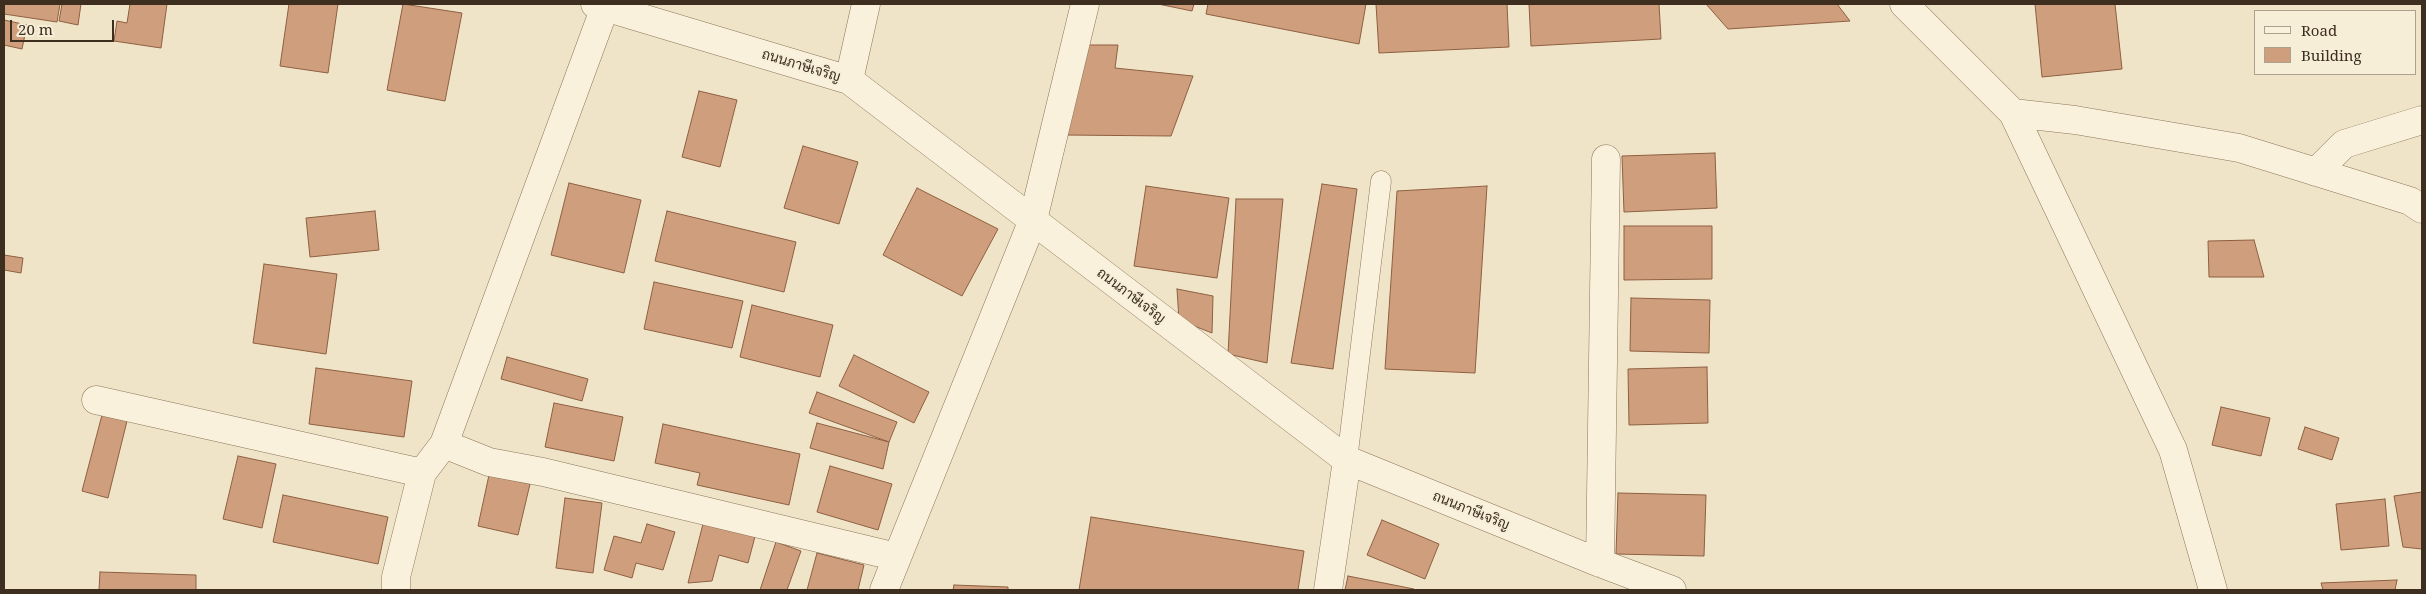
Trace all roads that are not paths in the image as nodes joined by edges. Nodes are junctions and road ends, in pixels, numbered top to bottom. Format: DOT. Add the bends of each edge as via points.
graph roads {
  1 [pos="866,4"];
  2 [pos="1085,4"];
  3 [pos="1904,4"];
  4 [pos="600,5"];
  5 [pos="848,80"];
  6 [pos="2013,113"];
  7 [pos="2422,120"];
  8 [pos="1606,159"];
  9 [pos="2316,172"];
  10 [pos="1381,181"];
  11 [pos="2422,209"];
  12 [pos="1033,220"];
  13 [pos="96,400"];
  14 [pos="444,444"];
  15 [pos="1347,460"];
  16 [pos="422,472"];
  17 [pos="897,557"];
  18 [pos="1600,564"];
  19 [pos="396,590"];
  20 [pos="884,590"];
  21 [pos="1328,590"];
  22 [pos="1672,590"];
  23 [pos="2213,590"];
  1 -- 5 [label="street"];
  2 -- 12 [label="street"];
  3 -- 6 [label="street"];
  4 -- 5 [label="street, ถนนภาษีเจริญ"];
  4 -- 14 [label="street"];
  5 -- 12 [label="street, ถนนภาษีเจริญ"];
  6 -- 9 [label="street" via="2075,120 2239,148"];
  6 -- 23 [label="street" via="2173,450"];
  7 -- 9 [label="street" via="2344,144"];
  8 -- 18 [label="street"];
  9 -- 11 [label="street" via="2410,201"];
  10 -- 15 [label="lane"];
  12 -- 15 [label="street, ถนนภาษีเจริญ"];
  12 -- 17 [label="street"];
  13 -- 16 [label="street"];
  14 -- 16 [label="street"];
  14 -- 17 [label="street" via="489,462 543,472"];
  15 -- 18 [label="street, ถนนภาษีเจริญ"];
  15 -- 21 [label="street"];
  16 -- 19 [label="street" via="396,577"];
  17 -- 20 [label="street"];
  18 -- 22 [label="street, ถนนภาษีเจริญ"];
}
